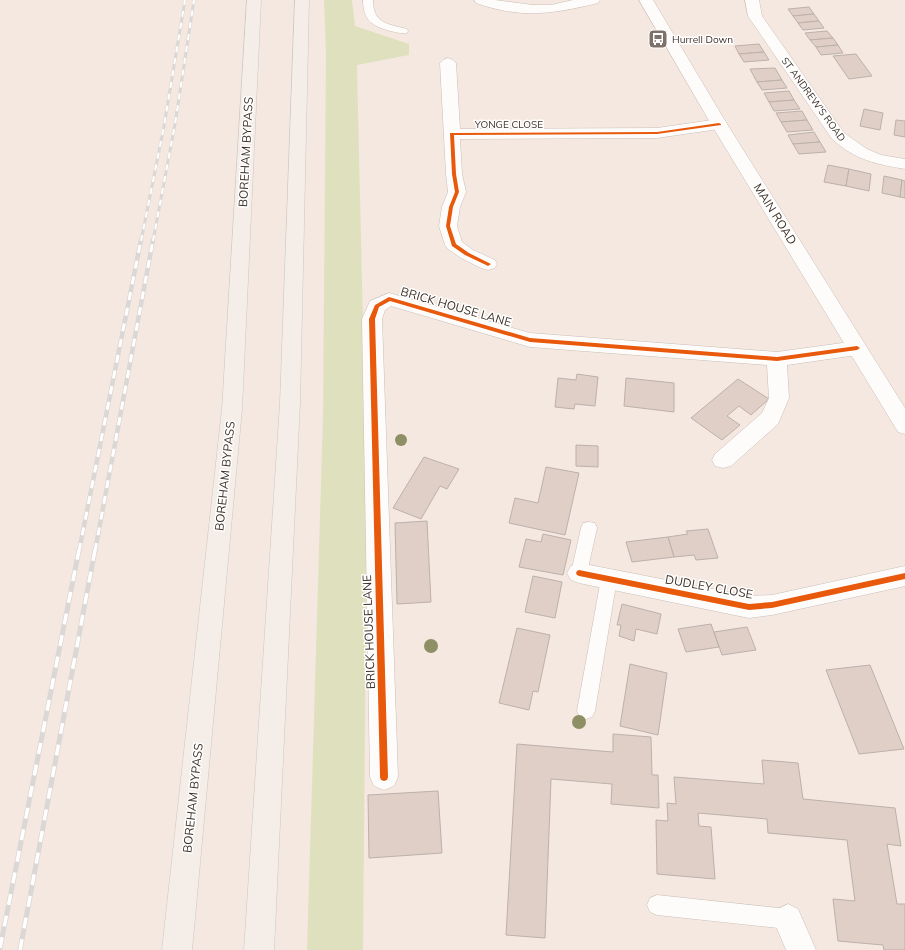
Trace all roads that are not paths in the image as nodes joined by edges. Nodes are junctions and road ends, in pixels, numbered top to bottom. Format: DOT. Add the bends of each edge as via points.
graph roads {
  1 [pos="254,0"];
  2 [pos="302,0"];
  3 [pos="368,0"];
  4 [pos="481,0"];
  5 [pos="593,0"];
  6 [pos="646,0"];
  7 [pos="752,0"];
  8 [pos="403,31"];
  9 [pos="448,63"];
  10 [pos="719,124"];
  11 [pos="452,134"];
  12 [pos="905,164"];
  13 [pos="488,264"];
  14 [pos="858,348"];
  15 [pos="777,359"];
  16 [pos="905,426"];
  17 [pos="723,460"];
  18 [pos="589,528"];
  19 [pos="579,573"];
  20 [pos="905,576"];
  21 [pos="609,579"];
  22 [pos="586,711"];
  23 [pos="384,777"];
  24 [pos="657,906"];
  25 [pos="788,918"];
  26 [pos="177,950"];
  27 [pos="259,950"];
  28 [pos="801,950"];
  1 -- 26 [label="highway, BOREHAM BYPASS" via="232,408"];
  2 -- 27 [label="highway" via="290,403"];
  3 -- 8 [label="lane" via="369,14 378,23"];
  4 -- 5 [label="street" via="523,9 552,9"];
  6 -- 10 [label="street, MAIN ROAD"];
  7 -- 12 [label="street, ST ANDREW'S ROAD" via="755,16 838,136 851,148 867,156"];
  9 -- 11 [label="street"];
  10 -- 11 [label="street, YONGE CLOSE" via="656,133"];
  10 -- 14 [label="street, MAIN ROAD"];
  11 -- 13 [label="street" via="457,192 448,226 454,245"];
  14 -- 15 [label="street, BRICK HOUSE LANE"];
  14 -- 16 [label="street, MAIN ROAD"];
  15 -- 17 [label="street" via="779,398 771,418"];
  15 -- 23 [label="street, BRICK HOUSE LANE" via="530,340 389,299 377,306 372,319"];
  18 -- 19 [label="lane"];
  19 -- 21 [label="street, DUDLEY CLOSE"];
  20 -- 21 [label="street, DUDLEY CLOSE" via="772,605 749,607"];
  21 -- 22 [label="lane"];
  24 -- 25 [label="lane"];
  25 -- 28 [label="street"];
}
